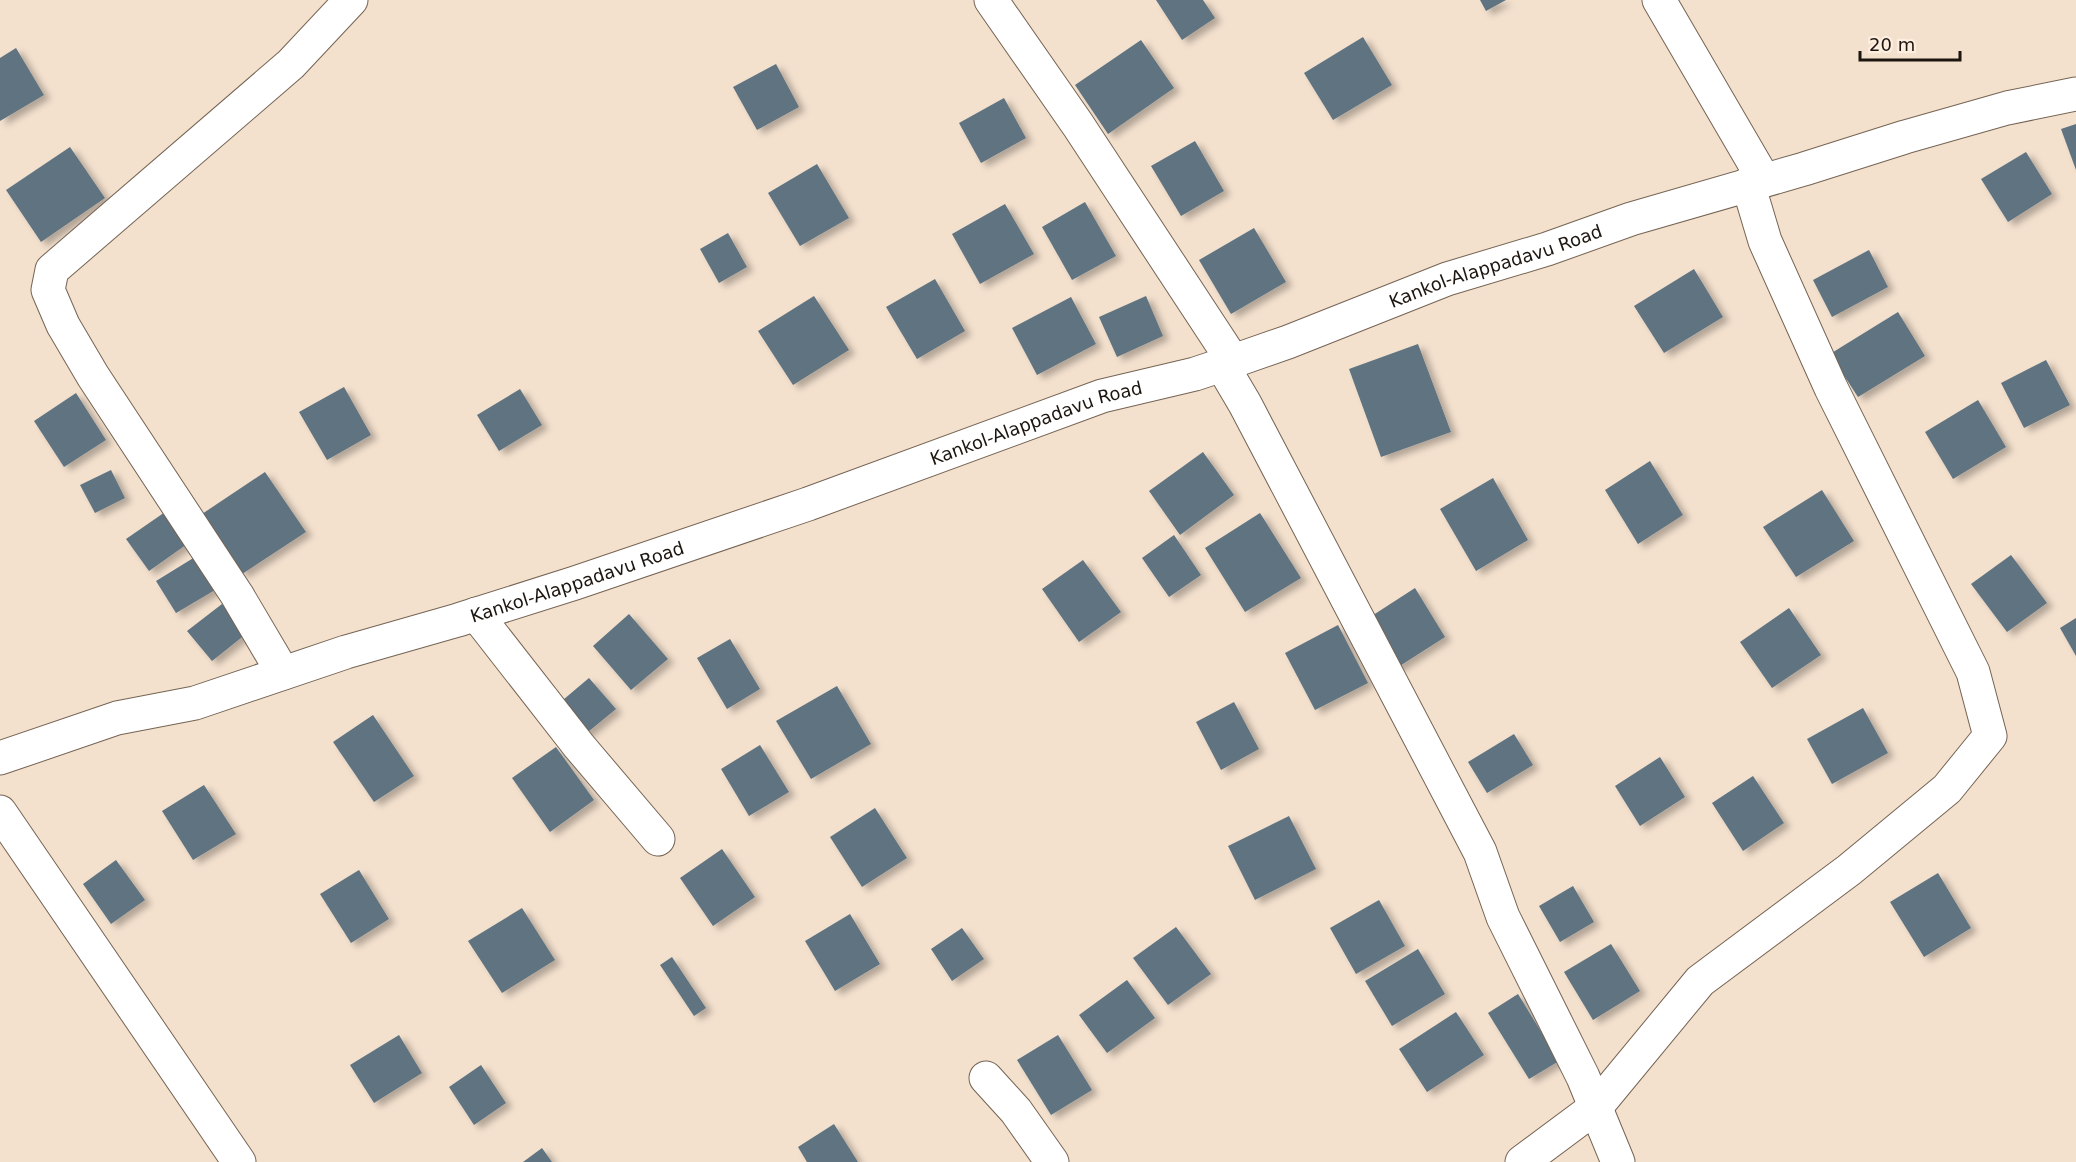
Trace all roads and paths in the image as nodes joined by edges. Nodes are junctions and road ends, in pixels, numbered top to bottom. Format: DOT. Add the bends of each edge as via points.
graph roads {
  1 [pos="351,0"];
  2 [pos="991,0"];
  3 [pos="1659,0"];
  4 [pos="2076,94"];
  5 [pos="1756,182"];
  6 [pos="1228,363"];
  7 [pos="476,614"];
  8 [pos="283,673"];
  9 [pos="0,758"];
  10 [pos="0,812"];
  11 [pos="658,839"];
  12 [pos="986,1078"];
  13 [pos="1596,1107"];
  14 [pos="239,1162"];
  15 [pos="1052,1162"];
  16 [pos="1522,1162"];
  17 [pos="1617,1162"];
  1 -- 8 [label="street" via="291,64 52,270 48,290 93,376"];
  2 -- 6 [label="street" via="1078,125"];
  3 -- 5 [label="street"];
  4 -- 5 [label="street, Kankol-Alappadavu Road" via="2007,108"];
  5 -- 6 [label="street, Kankol-Alappadavu Road" via="1447,279"];
  5 -- 13 [label="street" via="1765,241 1831,388 1973,672 1990,736 1947,789 1849,870 1700,981"];
  6 -- 7 [label="street, Kankol-Alappadavu Road" via="1102,396 808,504"];
  6 -- 13 [label="street" via="1314,540 1480,852 1503,917"];
  7 -- 8 [label="street, Kankol-Alappadavu Road"];
  7 -- 11 [label="street"];
  8 -- 9 [label="street, Kankol-Alappadavu Road" via="195,703 117,718"];
  10 -- 14 [label="street"];
  12 -- 15 [label="street" via="1016,1111"];
  13 -- 16 [label="street"];
  13 -- 17 [label="street"];
}
